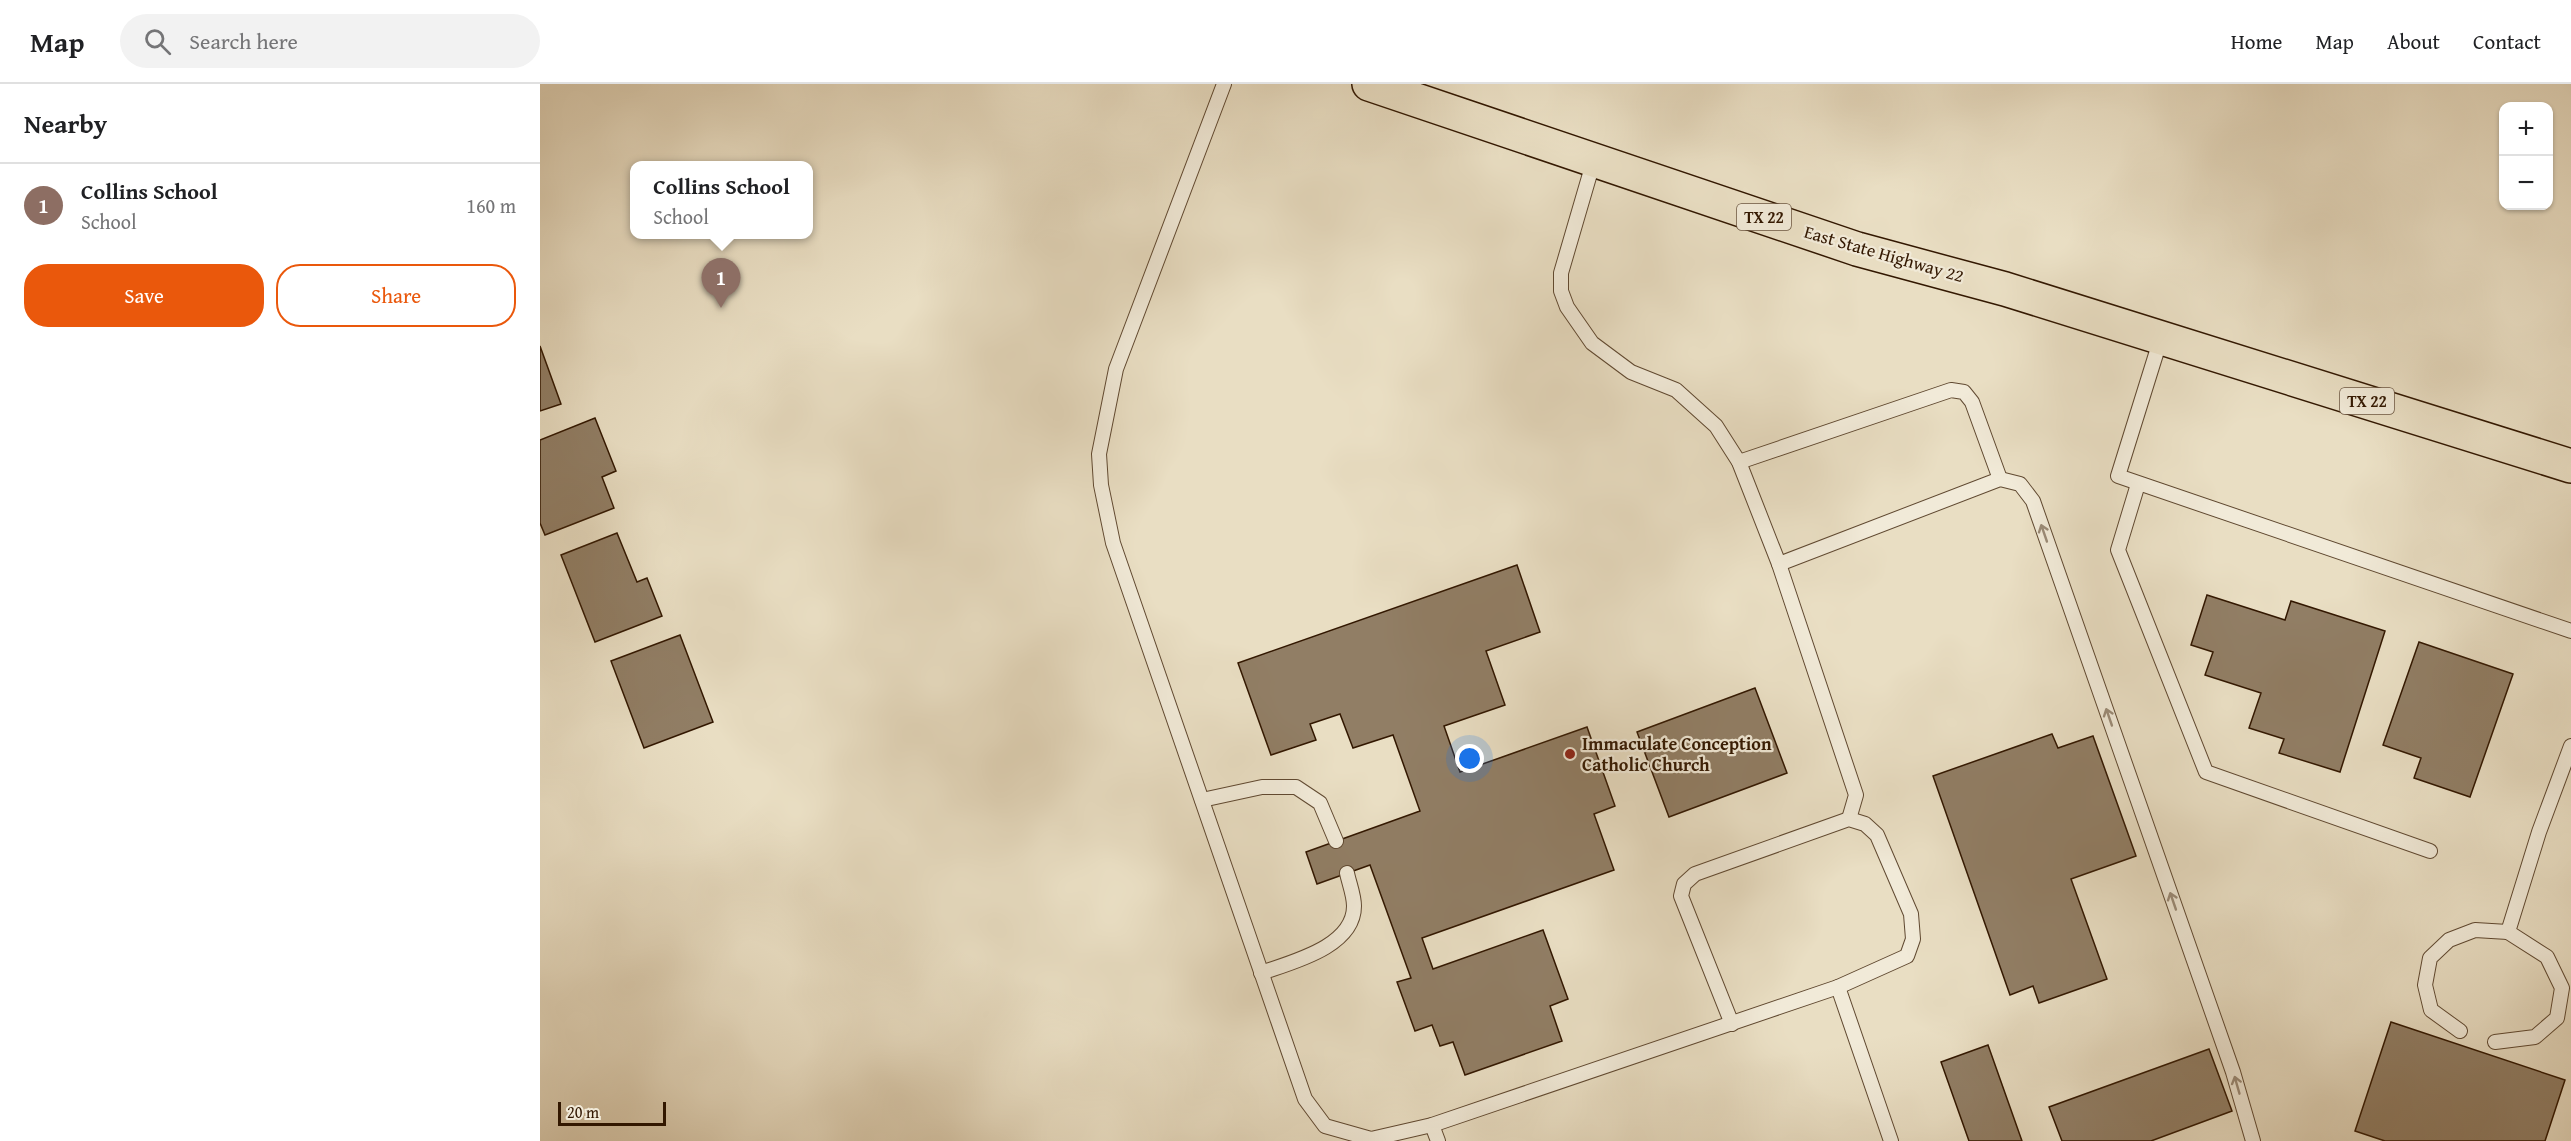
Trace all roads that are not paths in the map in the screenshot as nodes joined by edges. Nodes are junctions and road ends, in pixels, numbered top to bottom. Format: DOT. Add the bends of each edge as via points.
graph roads {
  1 [pos="1224,84"];
  2 [pos="1369,84"];
  3 [pos="1594,160"];
  4 [pos="2162,338"];
  5 [pos="1739,462"];
  6 [pos="2571,466"];
  7 [pos="2000,479"];
  8 [pos="2138,484"];
  9 [pos="1779,564"];
  10 [pos="2571,631"];
  11 [pos="2571,746"];
  12 [pos="1202,800"];
  13 [pos="1849,819"];
  14 [pos="1336,841"];
  15 [pos="2430,851"];
  16 [pos="1347,873"];
  17 [pos="2508,932"];
  18 [pos="1261,973"];
  19 [pos="1838,987"];
  20 [pos="1732,1024"];
  21 [pos="2460,1031"];
  22 [pos="2495,1042"];
  23 [pos="1432,1125"];
  24 [pos="1438,1141"];
  25 [pos="1891,1141"];
  26 [pos="2253,1141"];
  1 -- 12 [label="lane" via="1116,369 1099,454 1113,543"];
  2 -- 3 [label="main road, East State Highway 22 / TX 22"];
  3 -- 4 [label="main road, East State Highway 22 / TX 22" via="1857,249 2005,289"];
  3 -- 5 [label="lane" via="1561,273 1561,291 1567,307 1592,343 1631,372 1676,390 1716,426"];
  4 -- 6 [label="main road, TX 22"];
  4 -- 8 [label="lane" via="2118,476"];
  5 -- 7 [label="lane" via="1951,390 1964,392 1972,402"];
  5 -- 9 [label="lane"];
  7 -- 9 [label="lane"];
  26 -- 7 [label="lane, one-way" via="2233,1072 2033,501 2020,484"];
  8 -- 10 [label="lane"];
  8 -- 15 [label="lane" via="2118,550 2206,772"];
  9 -- 13 [label="lane" via="1856,795"];
  11 -- 17 [label="lane"];
  12 -- 14 [label="lane" via="1262,787 1296,787 1320,803"];
  12 -- 18 [label="lane"];
  13 -- 19 [label="lane" via="1865,824 1877,835 1911,914 1913,939 1907,956"];
  13 -- 20 [label="lane" via="1695,874 1684,884 1681,896"];
  16 -- 18 [label="lane" via="1354,906 1348,928 1322,950"];
  17 -- 21 [label="lane" via="2475,930 2449,940 2430,958 2425,985 2431,1010"];
  17 -- 22 [label="lane" via="2547,957 2562,988 2558,1018 2535,1037"];
  18 -- 23 [label="lane" via="1305,1099 1325,1126 1371,1139"];
  19 -- 20 [label="lane"];
  19 -- 25 [label="lane"];
  20 -- 23 [label="lane"];
  23 -- 24 [label="lane"];
}
